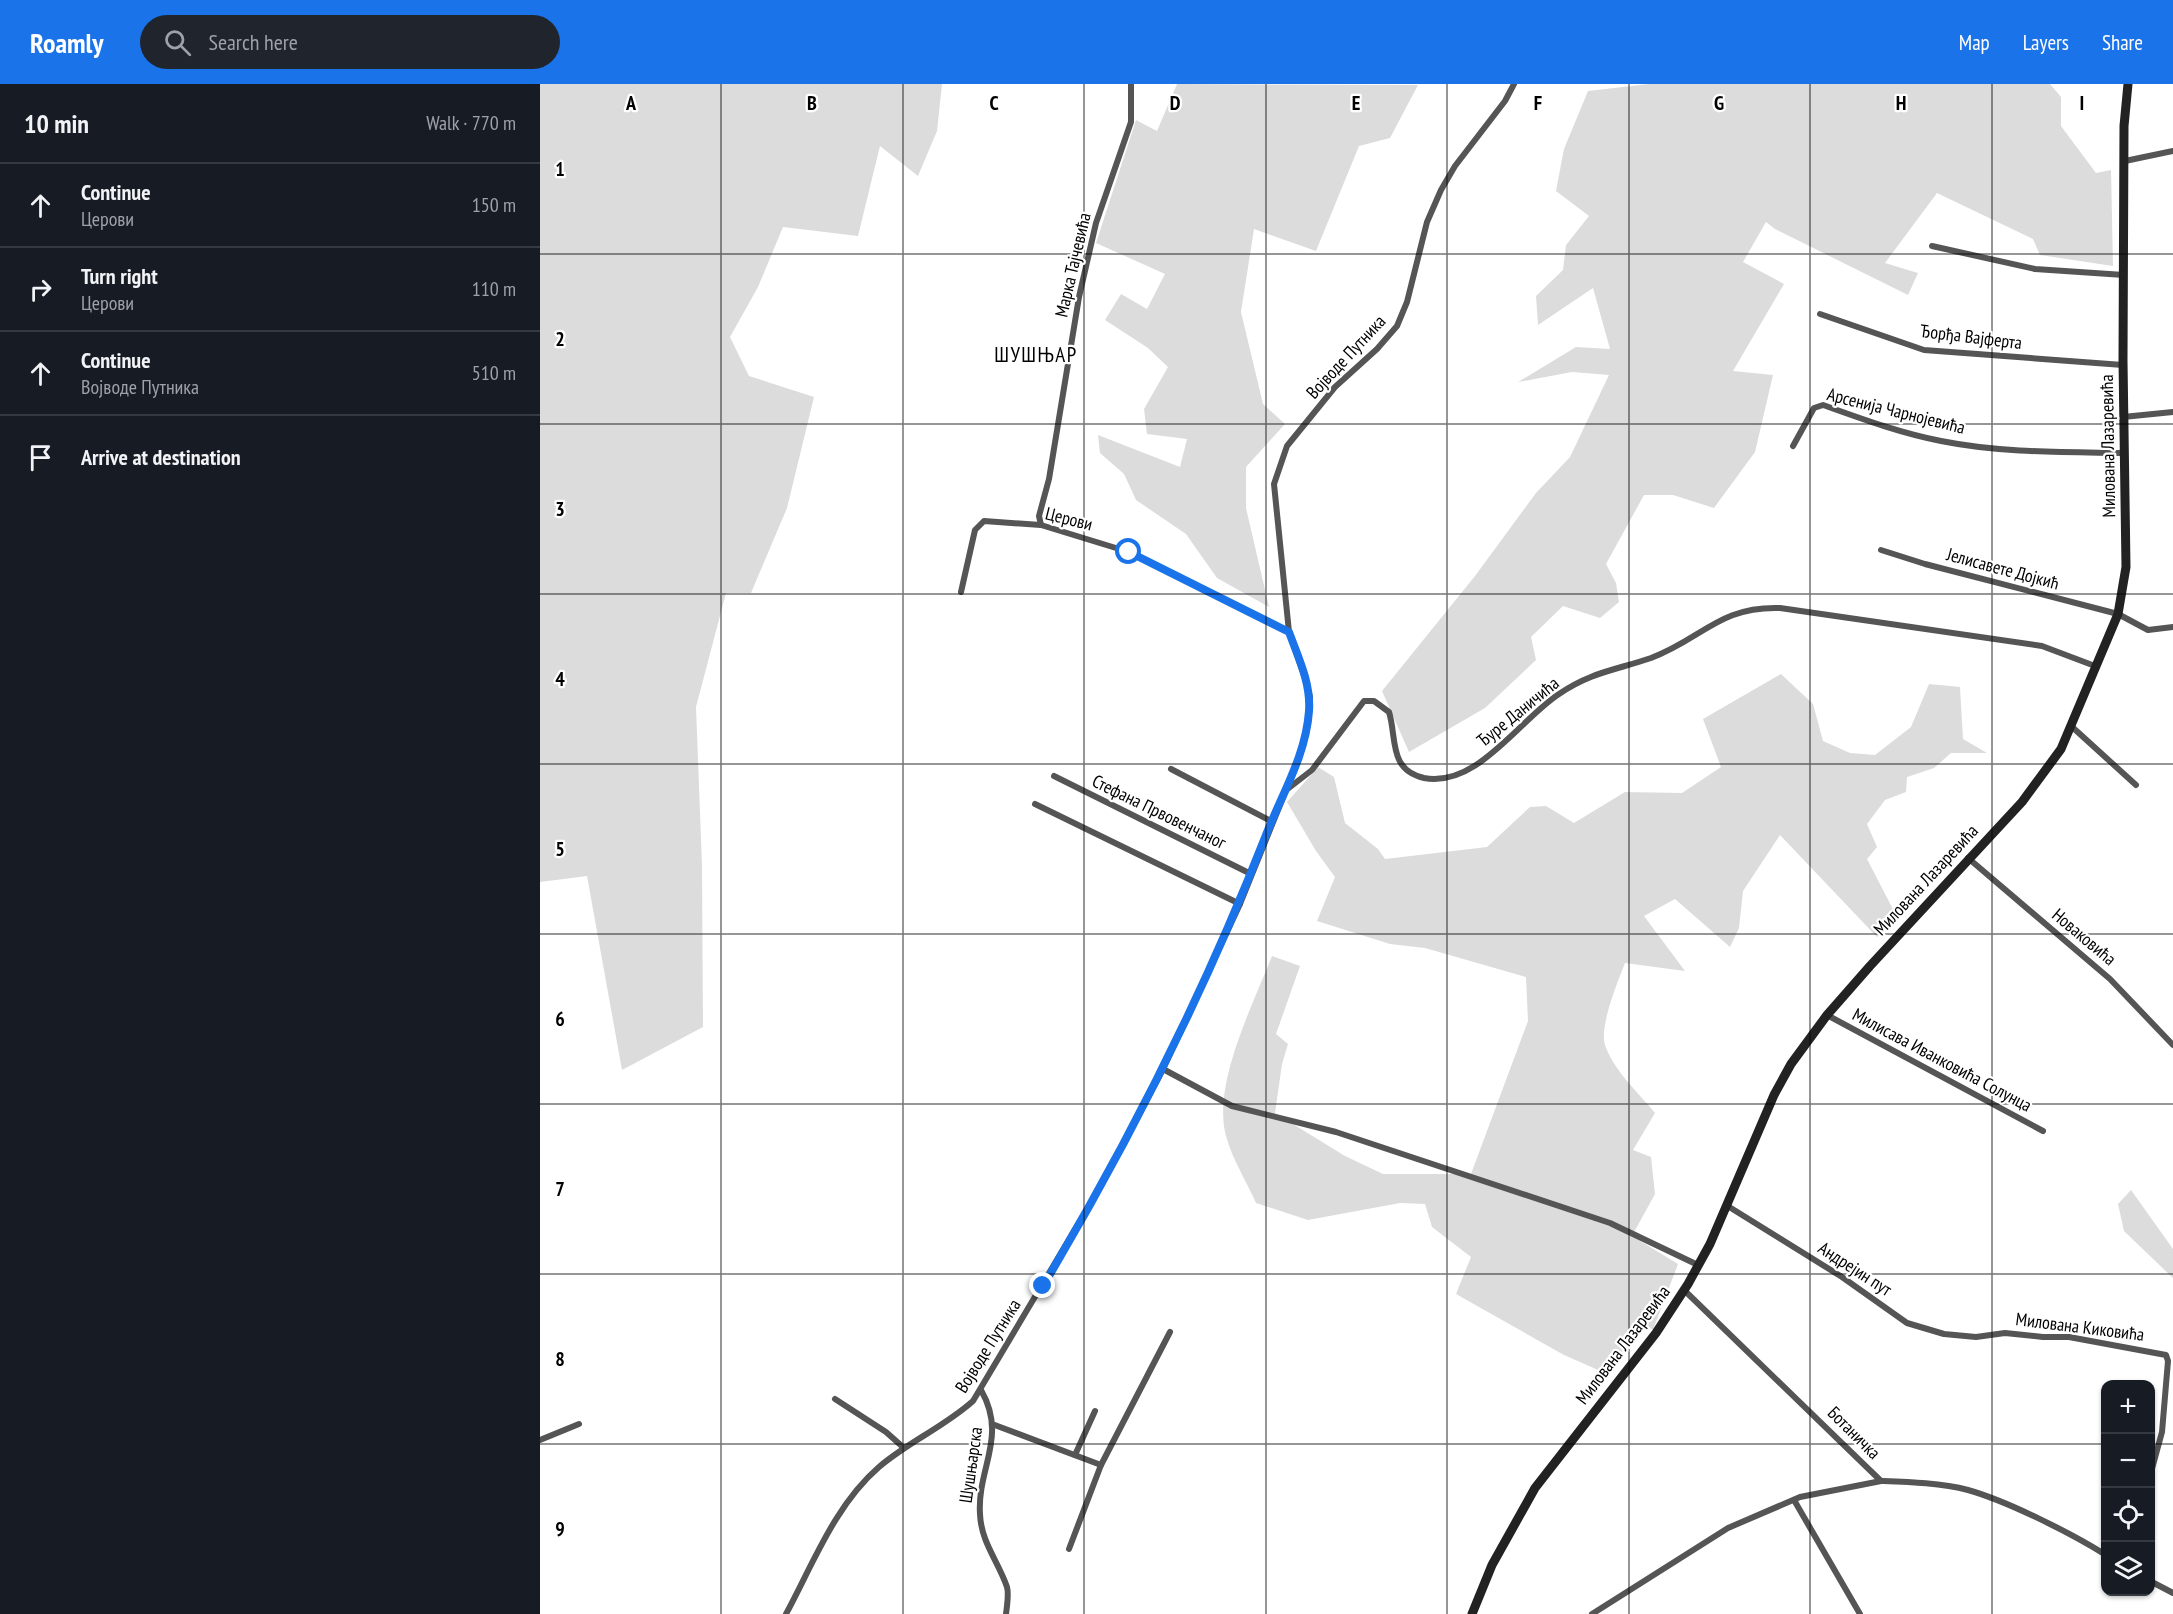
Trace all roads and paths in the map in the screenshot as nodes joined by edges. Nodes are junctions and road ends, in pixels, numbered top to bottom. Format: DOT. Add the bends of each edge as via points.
graph roads {
  1 [pos="1131,84"];
  2 [pos="1514,84"];
  3 [pos="2128,84"];
  4 [pos="2173,150"];
  5 [pos="2125,161"];
  6 [pos="1932,246"];
  7 [pos="2125,275"];
  8 [pos="1820,314"];
  9 [pos="2123,365"];
  10 [pos="2173,412"];
  11 [pos="2123,417"];
  12 [pos="1793,446"];
  13 [pos="2123,453"];
  14 [pos="1041,525"];
  15 [pos="1881,550"];
  16 [pos="961,592"];
  17 [pos="2118,614"];
  18 [pos="2173,627"];
  19 [pos="1289,632"];
  20 [pos="2095,666"];
  21 [pos="2070,724"];
  22 [pos="1172,769"];
  23 [pos="1054,776"];
  24 [pos="2136,785"];
  25 [pos="1284,791"];
  26 [pos="1035,804"];
  27 [pos="1271,821"];
  28 [pos="1968,858"];
  29 [pos="1251,874"];
  30 [pos="1239,904"];
  31 [pos="1827,1016"];
  32 [pos="2173,1045"];
  33 [pos="1163,1069"];
  34 [pos="2043,1131"];
  35 [pos="1726,1205"];
  36 [pos="1698,1265"];
  37 [pos="1684,1290"];
  38 [pos="1170,1332"];
  39 [pos="1976,1336"];
  40 [pos="981,1390"];
  41 [pos="835,1400"];
  42 [pos="1095,1411"];
  43 [pos="579,1424"];
  44 [pos="992,1424"];
  45 [pos="540,1440"];
  46 [pos="904,1448"];
  47 [pos="1075,1455"];
  48 [pos="2155,1457"];
  49 [pos="1101,1465"];
  50 [pos="1881,1481"];
  51 [pos="1794,1500"];
  52 [pos="1069,1549"];
  53 [pos="2101,1552"];
  54 [pos="2155,1583"];
  55 [pos="2173,1593"];
  56 [pos="1596,1613"];
  57 [pos="786,1614"];
  58 [pos="1006,1614"];
  59 [pos="1472,1614"];
  60 [pos="1860,1614"];
  1 -- 14 [label="street, Марка Тајчевића" via="1131,122 1096,223 1079,297 1049,479 1039,516"];
  2 -- 19 [label="street, Војводе Путника" via="1441,190 1427,222 1397,326 1335,387 1287,446 1274,484"];
  3 -- 5 [label="street, Милована Лазаревића"];
  4 -- 5 [label="street"];
  5 -- 7 [label="street, Милована Лазаревића"];
  6 -- 7 [label="street" via="2035,269"];
  7 -- 9 [label="street, Милована Лазаревића"];
  8 -- 9 [label="street, Ђорђа Вајферта" via="1924,350"];
  9 -- 11 [label="street, Милована Лазаревића"];
  10 -- 11 [label="street"];
  11 -- 13 [label="street, Милована Лазаревића"];
  12 -- 13 [label="street, Арсенија Чарнојевића" via="1814,408 1823,405 1880,426 1942,441 2014,450"];
  13 -- 17 [label="street, Милована Лазаревића" via="2126,567"];
  14 -- 16 [label="street, Церови" via="988,520 978,525"];
  14 -- 19 [label="street, Церови" via="1129,552"];
  15 -- 17 [label="street, Јелисавете Дојкић"];
  17 -- 18 [label="street, Јелисавете Дојкић" via="2148,630"];
  17 -- 20 [label="street, Милована Лазаревића"];
  19 -- 25 [label="street, Војводе Путника" via="1310,697 1299,758"];
  20 -- 21 [label="street, Милована Лазаревића"];
  20 -- 25 [label="street, Ђуре Даничића" via="2042,646 1755,607 1726,616 1652,658 1600,671 1558,694 1489,755 1464,773 1447,778 1423,778 1399,761 1389,712 1374,701 1364,701 1312,770"];
  21 -- 24 [label="street"];
  21 -- 28 [label="street, Милована Лазаревића" via="2055,762"];
  22 -- 27 [label="street"];
  23 -- 29 [label="street, Стефана Првовенчаног"];
  25 -- 27 [label="street, Војводе Путника"];
  26 -- 30 [label="street"];
  27 -- 29 [label="street, Војводе Путника"];
  28 -- 31 [label="street, Милована Лазаревића"];
  28 -- 32 [label="street, Новаковића" via="2110,979"];
  29 -- 30 [label="street, Војводе Путника"];
  30 -- 33 [label="street, Војводе Путника"];
  31 -- 34 [label="street, Милисава Иванковића Солунца"];
  31 -- 35 [label="street, Милована Лазаревића" via="1780,1082"];
  33 -- 36 [label="street" via="1232,1106 1336,1132 1610,1223"];
  33 -- 40 [label="street, Војводе Путника" via="1084,1217"];
  35 -- 36 [label="street, Милована Лазаревића"];
  35 -- 39 [label="street, Андрејин пут" via="1842,1277 1907,1323 1944,1334"];
  36 -- 37 [label="street, Милована Лазаревића"];
  37 -- 50 [label="street, Ботаничка"];
  37 -- 59 [label="street, Милована Лазаревића" via="1656,1333 1535,1488 1492,1565"];
  38 -- 49 [label="street"];
  39 -- 48 [label="street, Милована Киковића" via="2005,1333 2069,1337 2166,1355 2165,1411"];
  40 -- 44 [label="street, Шушњарска" via="991,1408"];
  40 -- 46 [label="street, Војводе Путника" via="953,1418"];
  41 -- 46 [label="street"];
  42 -- 47 [label="street"];
  43 -- 45 [label="street"];
  44 -- 47 [label="street"];
  44 -- 58 [label="street, Шушњарска" via="980,1512 982,1536 1008,1589"];
  46 -- 57 [label="street, Војводе Путника" via="856,1490 841,1511"];
  47 -- 49 [label="street"];
  49 -- 52 [label="street"];
  50 -- 51 [label="street"];
  50 -- 53 [label="street, Ботаничка" via="1967,1490 2010,1506"];
  51 -- 56 [label="street" via="1728,1528"];
  51 -- 60 [label="street"];
  54 -- 55 [label="street"];
}
